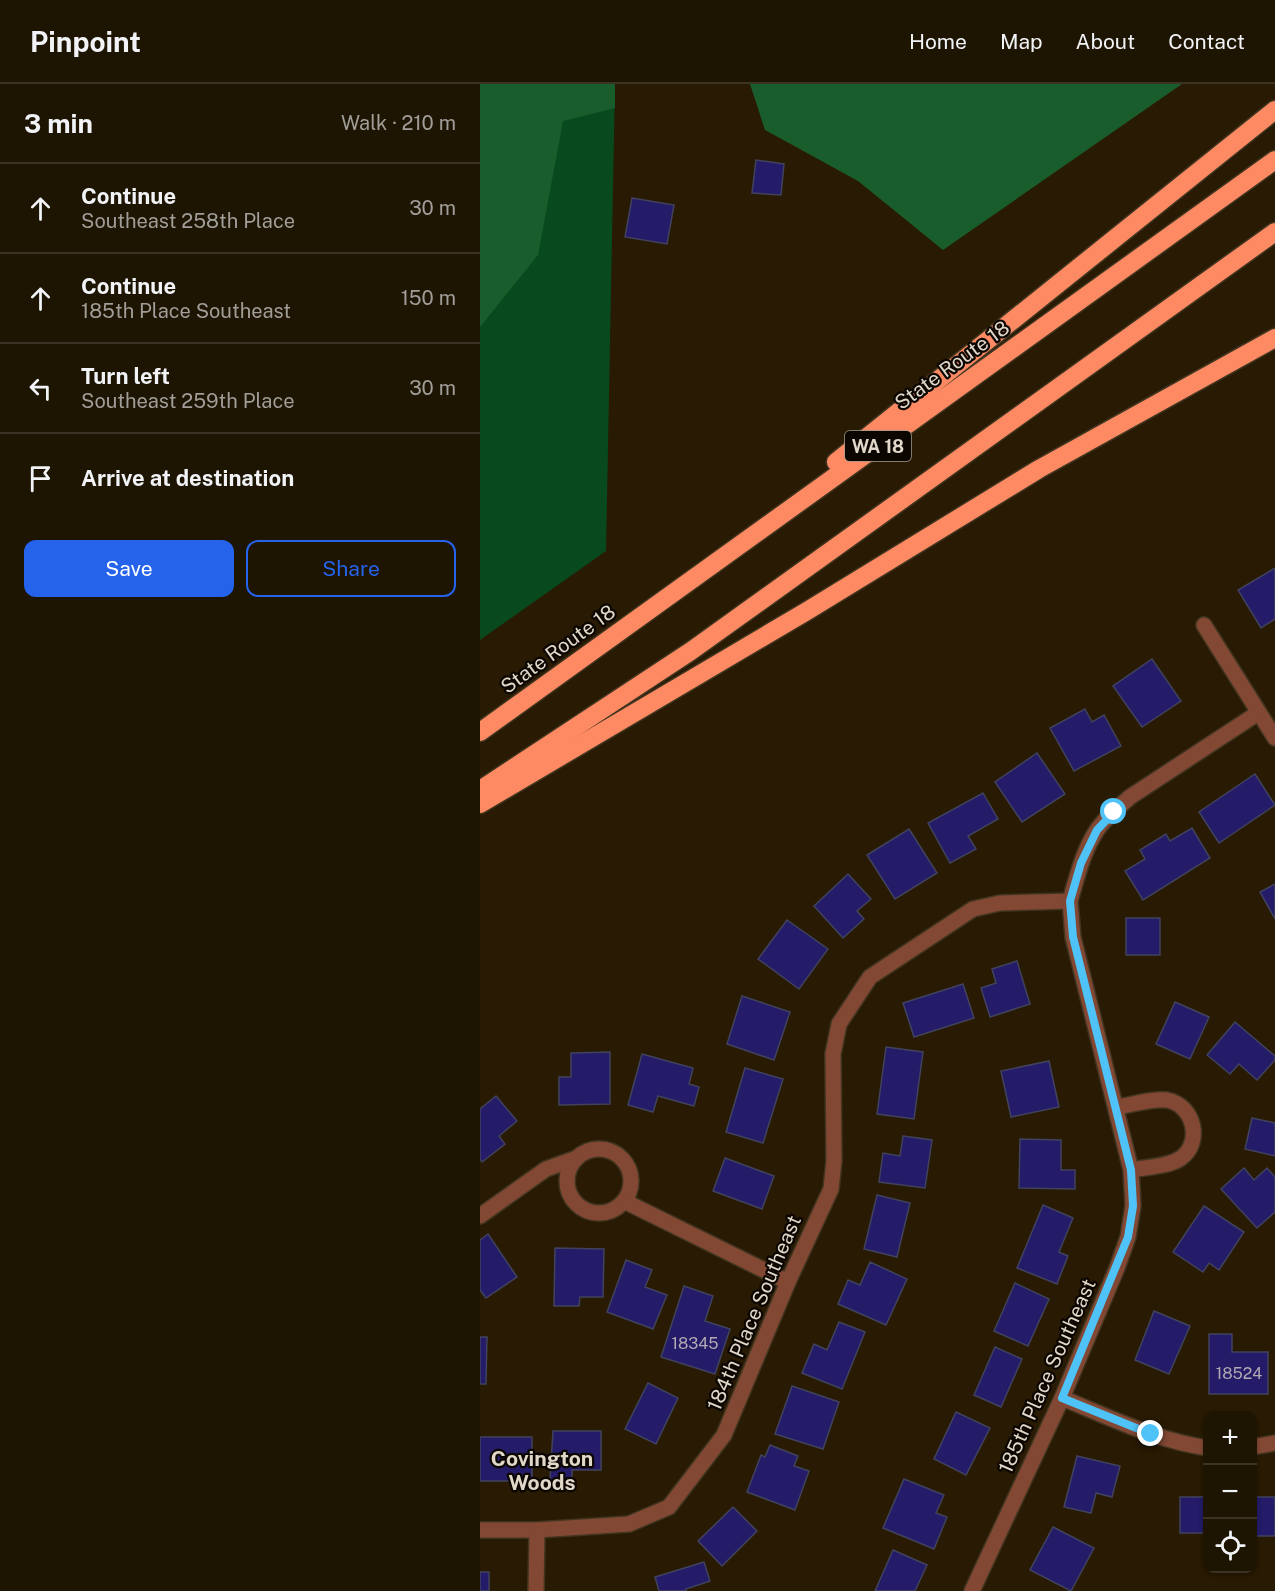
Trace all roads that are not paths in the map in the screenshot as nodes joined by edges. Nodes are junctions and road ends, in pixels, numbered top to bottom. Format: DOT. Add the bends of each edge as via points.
graph roads {
  1 [pos="1275,110"];
  2 [pos="1275,160"];
  3 [pos="1275,232"];
  4 [pos="1275,338"];
  5 [pos="665,599"];
  6 [pos="1204,625"];
  7 [pos="1258,713"];
  8 [pos="480,732"];
  9 [pos="1275,738"];
  10 [pos="480,790"];
  11 [pos="480,804"];
  12 [pos="1070,901"];
  13 [pos="1116,1107"];
  14 [pos="578,1158"];
  15 [pos="1131,1170"];
  16 [pos="624,1201"];
  17 [pos="480,1216"];
  18 [pos="788,1282"];
  19 [pos="1062,1398"];
  20 [pos="1275,1443"];
  21 [pos="1257,1446"];
  22 [pos="1203,1447"];
  23 [pos="480,1530"];
  24 [pos="537,1530"];
  25 [pos="536,1591"];
  26 [pos="972,1591"];
  1 -- 5 [label="highway"];
  2 -- 5 [label="highway, State Route 18 / WA 18"];
  3 -- 10 [label="highway, WA 18" via="692,651"];
  4 -- 11 [label="highway" via="1039,469"];
  5 -- 8 [label="highway, State Route 18 / WA 18"];
  6 -- 7 [label="street"];
  7 -- 9 [label="street"];
  7 -- 12 [label="street" via="1130,797 1114,812 1093,838"];
  12 -- 13 [label="street, 185th Place Southeast" via="1073,937"];
  12 -- 18 [label="street, 184th Place Southeast" via="1000,903 973,909 870,977 860,990 839,1024 833,1054 831,1189"];
  13 -- 15 [label="street, 185th Place Southeast"];
  13 -- 15 [label="street" via="1168,1100 1184,1109 1193,1125 1194,1137 1181,1158"];
  14 -- 16 [label="street" via="596,1149 617,1154 625,1161 631,1182"];
  14 -- 16 [label="street" via="568,1176 568,1186 578,1204 586,1210 607,1212"];
  14 -- 17 [label="street" via="546,1169"];
  15 -- 19 [label="street, 185th Place Southeast" via="1133,1206 1128,1237"];
  16 -- 18 [label="street"];
  18 -- 24 [label="street, 184th Place Southeast" via="724,1435 669,1507 629,1524"];
  19 -- 22 [label="street" via="1151,1434"];
  19 -- 26 [label="street, 185th Place Southeast"];
  20 -- 21 [label="street"];
  23 -- 24 [label="street, 184th Place Southeast"];
  24 -- 25 [label="street"];
}
